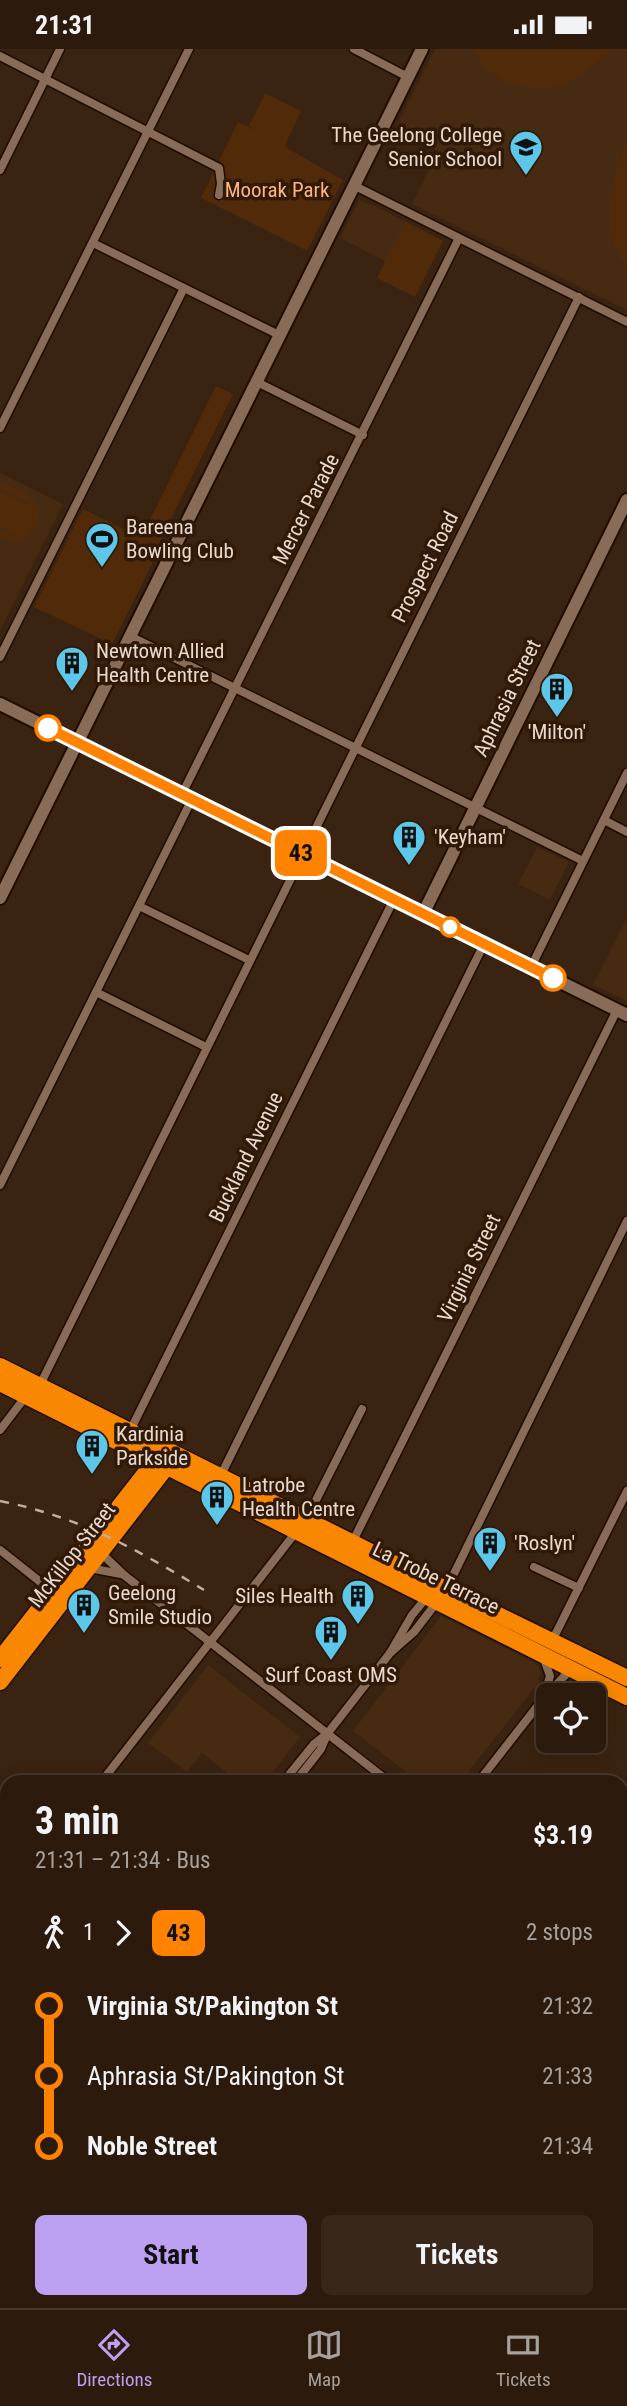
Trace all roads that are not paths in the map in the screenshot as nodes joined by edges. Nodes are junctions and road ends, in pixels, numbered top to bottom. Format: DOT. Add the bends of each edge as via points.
graph roads {
  1 [pos="60,49"];
  2 [pos="189,49"];
  3 [pos="354,49"];
  4 [pos="422,49"];
  5 [pos="0,56"];
  6 [pos="408,77"];
  7 [pos="45,79"];
  8 [pos="148,132"];
  9 [pos="0,170"];
  10 [pos="354,185"];
  11 [pos="219,195"];
  12 [pos="459,238"];
  13 [pos="93,243"];
  14 [pos="184,288"];
  15 [pos="579,297"];
  16 [pos="627,322"];
  17 [pos="279,335"];
  18 [pos="257,382"];
  19 [pos="0,428"];
  20 [pos="363,435"];
  21 [pos="627,500"];
  22 [pos="130,636"];
  23 [pos="0,657"];
  24 [pos="235,689"];
  25 [pos="0,704"];
  26 [pos="77,742"];
  27 [pos="355,748"];
  28 [pos="627,773"];
  29 [pos="187,796"];
  30 [pos="475,808"];
  31 [pos="604,820"];
  32 [pos="627,832"];
  33 [pos="302,854"];
  34 [pos="583,860"];
  35 [pos="0,898"];
  36 [pos="394,899"];
  37 [pos="139,906"];
  38 [pos="423,914"];
  39 [pos="484,944"];
  40 [pos="249,960"];
  41 [pos="531,967"];
  42 [pos="96,992"];
  43 [pos="622,1013"];
  44 [pos="206,1047"];
  45 [pos="1,1179"];
  46 [pos="627,1221"];
  47 [pos="0,1366"];
  48 [pos="0,1383"];
  49 [pos="40,1385"];
  50 [pos="26,1397"];
  51 [pos="362,1409"];
  52 [pos="0,1430"];
  53 [pos="130,1431"];
  54 [pos="166,1458"];
  55 [pos="221,1475"];
  56 [pos="627,1492"];
  57 [pos="307,1518"];
  58 [pos="296,1532"];
  59 [pos="353,1541"];
  60 [pos="0,1550"];
  61 [pos="101,1553"];
  62 [pos="534,1567"];
  63 [pos="89,1568"];
  64 [pos="124,1575"];
  65 [pos="579,1588"];
  66 [pos="53,1592"];
  67 [pos="437,1596"];
  68 [pos="209,1642"];
  69 [pos="547,1647"];
  70 [pos="0,1659"];
  71 [pos="571,1669"];
  72 [pos="627,1678"];
  73 [pos="0,1682"];
  74 [pos="547,1683"];
  75 [pos="558,1683"];
  76 [pos="627,1697"];
  77 [pos="536,1708"];
  78 [pos="327,1734"];
  79 [pos="107,1775"];
  80 [pos="289,1775"];
  81 [pos="301,1775"];
  82 [pos="380,1775"];
  83 [pos="484,1775"];
  1 -- 7 [label="street"];
  2 -- 8 [label="street"];
  3 -- 6 [label="street"];
  4 -- 6 [label="street"];
  5 -- 7 [label="street"];
  6 -- 10 [label="street"];
  7 -- 8 [label="street"];
  7 -- 9 [label="street"];
  8 -- 11 [label="street" via="219,168"];
  8 -- 13 [label="street"];
  10 -- 12 [label="street"];
  10 -- 17 [label="street"];
  12 -- 15 [label="street"];
  12 -- 20 [label="street, Mercer Parade"];
  13 -- 14 [label="street"];
  13 -- 19 [label="street"];
  14 -- 17 [label="street"];
  14 -- 23 [label="street"];
  15 -- 16 [label="street"];
  15 -- 27 [label="street, Prospect Road"];
  17 -- 18 [label="street"];
  18 -- 20 [label="street"];
  18 -- 22 [label="street"];
  20 -- 24 [label="street, Mercer Parade"];
  21 -- 30 [label="street, Aphrasia Street"];
  22 -- 24 [label="street"];
  22 -- 26 [label="street"];
  24 -- 27 [label="street"];
  24 -- 29 [label="street, Mercer Parade"];
  25 -- 26 [label="street"];
  26 -- 29 [label="street"];
  26 -- 35 [label="street"];
  27 -- 30 [label="street"];
  27 -- 33 [label="street, Prospect Road"];
  28 -- 31 [label="street"];
  29 -- 33 [label="street"];
  29 -- 37 [label="street, Mercer Parade"];
  30 -- 34 [label="street"];
  30 -- 38 [label="street, Aphrasia Street"];
  31 -- 32 [label="street"];
  31 -- 34 [label="street"];
  33 -- 36 [label="street"];
  33 -- 40 [label="street, Prospect Road"];
  34 -- 41 [label="street"];
  36 -- 38 [label="street"];
  36 -- 53 [label="street, Buckland Avenue"];
  37 -- 40 [label="street"];
  37 -- 42 [label="street, Mercer Parade"];
  38 -- 39 [label="street"];
  39 -- 41 [label="street"];
  39 -- 55 [label="street"];
  40 -- 44 [label="street, Prospect Road"];
  41 -- 43 [label="street"];
  42 -- 44 [label="street"];
  42 -- 45 [label="street, Mercer Parade"];
  43 -- 59 [label="street, Virginia Street"];
  44 -- 49 [label="street, Prospect Road"];
  46 -- 67 [label="street" via="456,1570"];
  47 -- 49 [label="highway, La Trobe Terrace"];
  48 -- 50 [label="highway, La Trobe Terrace"];
  49 -- 53 [label="highway, La Trobe Terrace"];
  50 -- 52 [label="street"];
  50 -- 54 [label="highway, La Trobe Terrace"];
  51 -- 57 [label="street"];
  53 -- 54 [label="highway, La Trobe Terrace"];
  54 -- 55 [label="highway, La Trobe Terrace"];
  54 -- 58 [label="highway, La Trobe Terrace"];
  54 -- 61 [label="highway, McKillop Street"];
  54 -- 66 [label="highway, McKillop Street"];
  55 -- 57 [label="highway, La Trobe Terrace"];
  56 -- 65 [label="street"];
  57 -- 59 [label="highway, La Trobe Terrace"];
  58 -- 67 [label="highway, La Trobe Terrace"];
  58 -- 68 [label="street"];
  59 -- 67 [label="highway, La Trobe Terrace"];
  60 -- 66 [label="street"];
  61 -- 63 [label="highway, McKillop Street"];
  61 -- 64 [label="street"];
  61 -- 66 [label="highway" via="89,1555 62,1591"];
  62 -- 65 [label="street"];
  63 -- 64 [label="street"];
  63 -- 73 [label="highway, McKillop Street"];
  64 -- 68 [label="street"];
  65 -- 69 [label="street"];
  66 -- 70 [label="highway, McKillop Street"];
  67 -- 69 [label="highway, La Trobe Terrace"];
  67 -- 78 [label="street" via="414,1632 390,1653"];
  68 -- 78 [label="street"];
  68 -- 79 [label="street"];
  69 -- 71 [label="highway, La Trobe Terrace"];
  69 -- 72 [label="highway, La Trobe Terrace"];
  69 -- 74 [label="street"];
  71 -- 75 [label="street"];
  71 -- 76 [label="highway, La Trobe Terrace"];
  77 -- 83 [label="street"];
  78 -- 80 [label="street"];
  78 -- 81 [label="street"];
  78 -- 82 [label="street"];
}
